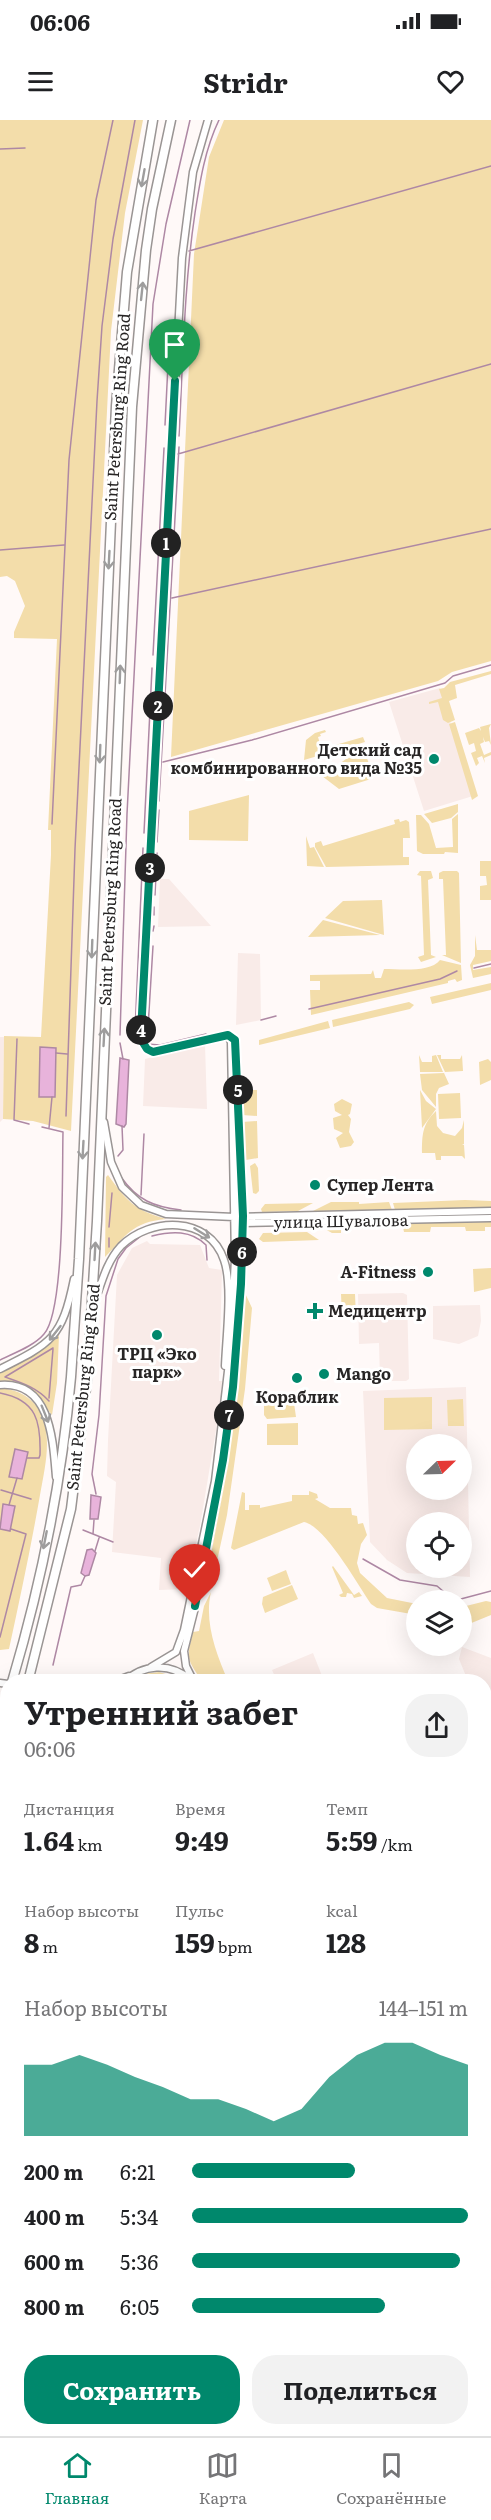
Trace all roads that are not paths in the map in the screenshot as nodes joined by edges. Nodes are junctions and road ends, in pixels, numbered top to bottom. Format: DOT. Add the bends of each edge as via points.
graph roads {
  1 [pos="153,120"];
  2 [pos="173,120"];
  3 [pos="207,120"];
  4 [pos="228,1035"];
  5 [pos="102,1095"];
  6 [pos="491,1211"];
  7 [pos="234,1217"];
  8 [pos="491,1218"];
  9 [pos="243,1220"];
  10 [pos="79,1259"];
  11 [pos="93,1310"];
  12 [pos="0,1369"];
  13 [pos="0,1385"];
  14 [pos="224,1400"];
  15 [pos="56,1483"];
  16 [pos="186,1631"];
  17 [pos="151,1667"];
  18 [pos="14,1674"];
  19 [pos="30,1674"];
  20 [pos="135,1674"];
  21 [pos="179,1674"];
  22 [pos="190,1674"];
  1 -- 10 [label="highway, Saint Petersburg Ring Road, one-way" via="128,272 116,406"];
  5 -- 2 [label="highway, Saint Petersburg Ring Road, one-way" via="132,407 146,250 163,153"];
  3 -- 4 [label="street" via="193,172 182,258 141,1033 147,1049 153,1052"];
  4 -- 7 [label="street"];
  4 -- 9 [label="street" via="235,1040"];
  5 -- 7 [label="street, улица Шувалова" via="111,1162 118,1180 134,1200 166,1214"];
  11 -- 5 [label="highway, Saint Petersburg Ring Road, one-way"];
  6 -- 9 [label="street, улица Шувалова"];
  7 -- 9 [label="street, улица Шувалова"];
  7 -- 14 [label="street" via="235,1282"];
  8 -- 9 [label="street, улица Шувалова"];
  9 -- 16 [label="street" via="228,1429 213,1520"];
  10 -- 12 [label="street, one-way" via="66,1312 54,1336 32,1354"];
  10 -- 15 [label="highway, Saint Petersburg Ring Road" via="71,1378"];
  11 -- 14 [label="street, one-way" via="111,1260 136,1234 158,1226 181,1225 207,1236 224,1258 227,1275"];
  11 -- 19 [label="highway, Saint Petersburg Ring Road" via="71,1509"];
  13 -- 15 [label="street, one-way" via="28,1391 43,1406 51,1433"];
  14 -- 16 [label="street" via="215,1481"];
  15 -- 18 [label="highway, Saint Petersburg Ring Road, one-way"];
  16 -- 17 [label="street" via="176,1652"];
  16 -- 22 [label="street" via="184,1658"];
  17 -- 20 [label="street"];
  17 -- 21 [label="street"];
}
